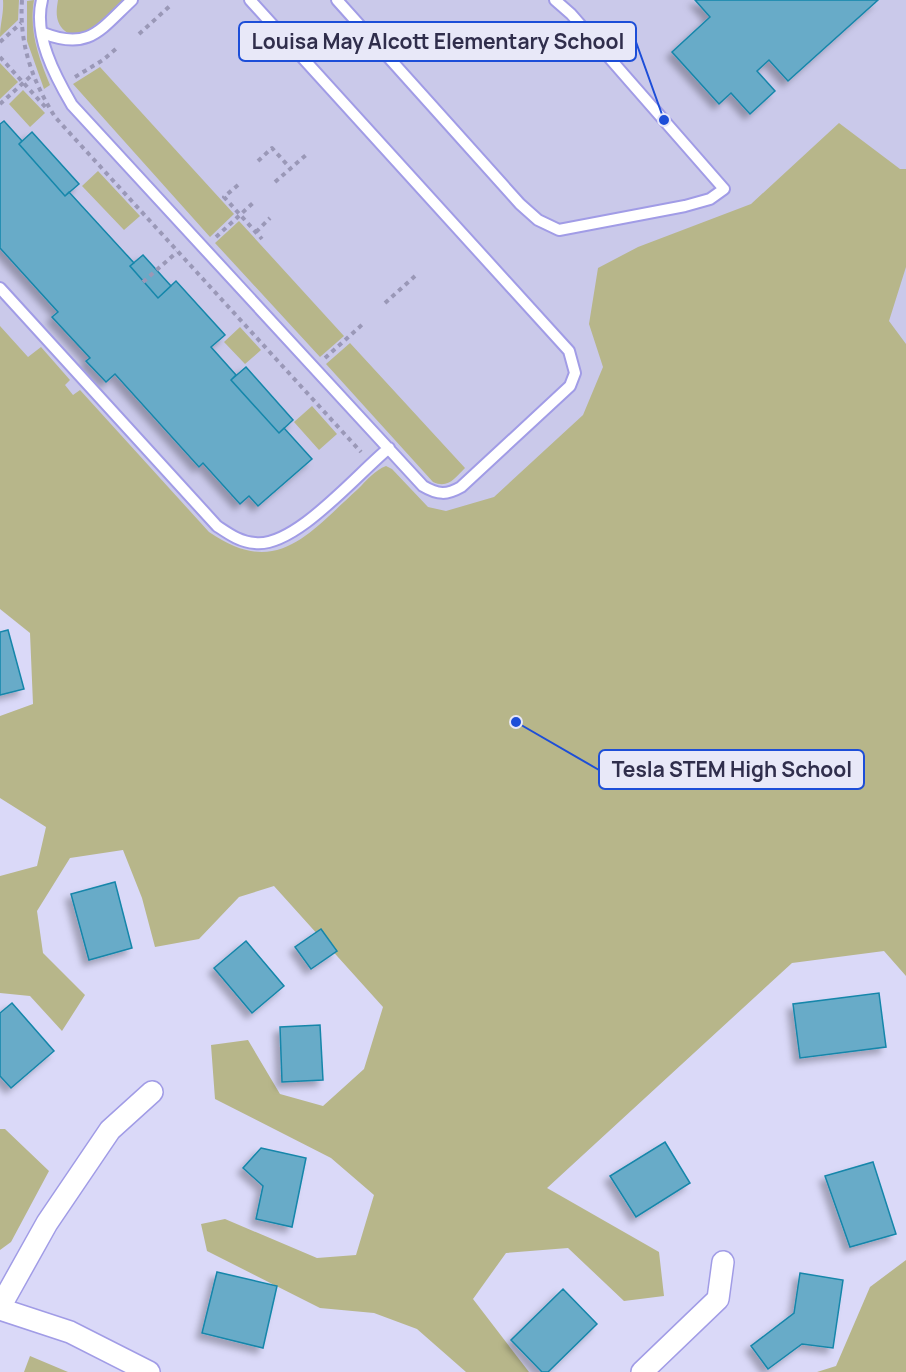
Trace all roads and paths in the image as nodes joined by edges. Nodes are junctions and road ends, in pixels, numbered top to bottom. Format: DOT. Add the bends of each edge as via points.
graph roads {
  1 [pos="42,0"];
  2 [pos="132,0"];
  3 [pos="249,0"];
  4 [pos="337,0"];
  5 [pos="555,0"];
  6 [pos="171,5"];
  7 [pos="21,23"];
  8 [pos="43,33"];
  9 [pos="139,34"];
  10 [pos="0,42"];
  11 [pos="117,48"];
  12 [pos="0,57"];
  13 [pos="32,75"];
  14 [pos="71,79"];
  15 [pos="23,82"];
  16 [pos="0,104"];
  17 [pos="55,117"];
  18 [pos="306,155"];
  19 [pos="258,161"];
  20 [pos="291,169"];
  21 [pos="275,182"];
  22 [pos="238,185"];
  23 [pos="254,202"];
  24 [pos="239,215"];
  25 [pos="270,218"];
  26 [pos="256,232"];
  27 [pos="213,239"];
  28 [pos="262,239"];
  29 [pos="177,252"];
  30 [pos="415,276"];
  31 [pos="143,282"];
  32 [pos="0,288"];
  33 [pos="385,303"];
  34 [pos="365,322"];
  35 [pos="323,359"];
  36 [pos="389,448"];
  37 [pos="152,1092"];
  38 [pos="723,1262"];
  39 [pos="0,1308"];
  40 [pos="149,1372"];
  41 [pos="642,1372"];
  1 -- 8 [label="lane"];
  2 -- 8 [label="lane" via="96,32 78,41"];
  3 -- 36 [label="lane" via="561,341 573,361 575,373 570,387 461,487 448,494 423,486"];
  4 -- 5 [label="lane" via="538,220 559,230 710,200 724,189"];
  6 -- 9 [label="path"];
  7 -- 10 [label="path"];
  8 -- 36 [label="lane" via="50,62 72,105"];
  11 -- 14 [label="path"];
  12 -- 15 [label="path"];
  13 -- 15 [label="path"];
  15 -- 16 [label="path"];
  15 -- 17 [label="path"];
  18 -- 20 [label="path"];
  19 -- 20 [label="path" via="272,148"];
  20 -- 21 [label="path"];
  22 -- 24 [label="path" via="224,197"];
  23 -- 24 [label="path"];
  24 -- 26 [label="path"];
  24 -- 27 [label="path"];
  25 -- 26 [label="path"];
  26 -- 28 [label="path"];
  29 -- 31 [label="path"];
  30 -- 33 [label="path"];
  32 -- 36 [label="lane" via="217,526 235,538 256,544 279,540 301,528"];
  34 -- 35 [label="path"];
  37 -- 39 [label="street" via="110,1130 47,1223"];
  38 -- 41 [label="street" via="718,1299"];
  39 -- 40 [label="street" via="70,1332"];
}
